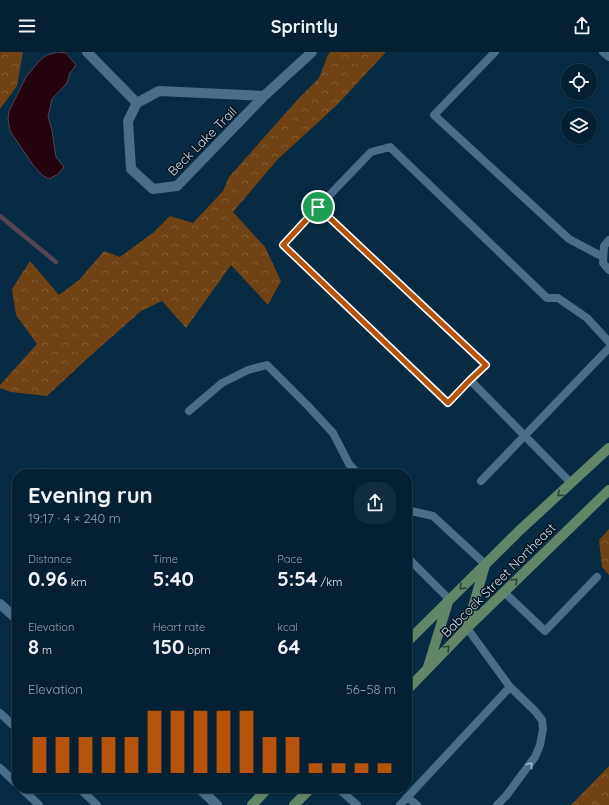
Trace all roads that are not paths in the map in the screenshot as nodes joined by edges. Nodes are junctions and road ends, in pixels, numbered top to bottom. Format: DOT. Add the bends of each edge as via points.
graph roads {
  1 [pos="86,52"];
  2 [pos="312,52"];
  3 [pos="495,52"];
  4 [pos="603,52"];
  5 [pos="609,57"];
  6 [pos="264,96"];
  7 [pos="137,103"];
  8 [pos="318,207"];
  9 [pos="609,240"];
  10 [pos="603,258"];
  11 [pos="609,270"];
  12 [pos="609,342"];
  13 [pos="609,348"];
  14 [pos="470,380"];
  15 [pos="189,411"];
  16 [pos="524,436"];
  17 [pos="609,448"];
  18 [pos="354,469"];
  19 [pos="481,481"];
  20 [pos="571,483"];
  21 [pos="609,490"];
  22 [pos="412,511"];
  23 [pos="412,562"];
  24 [pos="485,564"];
  25 [pos="597,577"];
  26 [pos="504,592"];
  27 [pos="449,599"];
  28 [pos="0,604"];
  29 [pos="12,615"];
  30 [pos="467,628"];
  31 [pos="412,637"];
  32 [pos="428,668"];
  33 [pos="412,685"];
  34 [pos="510,687"];
  35 [pos="0,713"];
  36 [pos="12,724"];
  37 [pos="0,768"];
  38 [pos="12,779"];
  39 [pos="412,792"];
  40 [pos="26,793"];
  41 [pos="83,793"];
  42 [pos="204,793"];
  43 [pos="263,793"];
  44 [pos="307,793"];
  45 [pos="344,793"];
  46 [pos="411,793"];
  47 [pos="407,797"];
  48 [pos="91,803"];
  49 [pos="299,804"];
  50 [pos="39,805"];
  51 [pos="217,805"];
  52 [pos="252,805"];
  53 [pos="357,805"];
  54 [pos="400,805"];
  55 [pos="417,805"];
  56 [pos="497,805"];
  1 -- 7 [label="street"];
  2 -- 6 [label="street, Beck Lake Trail"];
  3 -- 10 [label="lane" via="434,115 569,239"];
  4 -- 5 [label="lane"];
  6 -- 7 [label="street, Beck Lake Trail" via="159,92"];
  6 -- 7 [label="street, Beck Lake Trail" via="177,186 153,189 131,169 128,121"];
  8 -- 12 [label="lane" via="372,152 390,147 546,298 558,298 587,318"];
  8 -- 14 [label="lane" via="486,365"];
  8 -- 14 [label="lane" via="283,245 448,403"];
  9 -- 10 [label="lane" via="604,246"];
  10 -- 11 [label="lane" via="603,263"];
  13 -- 16 [label="lane"];
  14 -- 16 [label="lane"];
  15 -- 18 [label="lane" via="222,383 248,370 267,365 333,433"];
  16 -- 19 [label="lane"];
  16 -- 20 [label="lane"];
  17 -- 20 [label="main road, Babcock Street Northeast"];
  20 -- 24 [label="main road, Babcock Street Northeast, one-way"];
  26 -- 21 [label="main road, Babcock Street Northeast, one-way"];
  22 -- 24 [label="lane" via="433,516"];
  23 -- 27 [label="lane"];
  24 -- 27 [label="main road, Babcock Street Northeast, one-way"];
  24 -- 30 [label="main road"];
  25 -- 26 [label="lane" via="545,631"];
  26 -- 30 [label="main road, Babcock Street Northeast"];
  27 -- 31 [label="main road, Babcock Street Northeast"];
  27 -- 32 [label="main road"];
  28 -- 29 [label="street"];
  32 -- 30 [label="main road, Babcock Street Northeast, one-way"];
  30 -- 34 [label="lane"];
  32 -- 33 [label="main road, Babcock Street Northeast"];
  34 -- 39 [label="lane"];
  56 -- 34 [label="lane, one-way" via="535,757 543,729 542,720 535,711"];
  35 -- 36 [label="lane"];
  37 -- 38 [label="lane"];
  40 -- 50 [label="lane"];
  41 -- 48 [label="lane"];
  42 -- 51 [label="street"];
  43 -- 52 [label="main road"];
  44 -- 49 [label="main road"];
  45 -- 53 [label="lane"];
  46 -- 47 [label="lane"];
  47 -- 54 [label="lane"];
  47 -- 55 [label="lane"];
}
